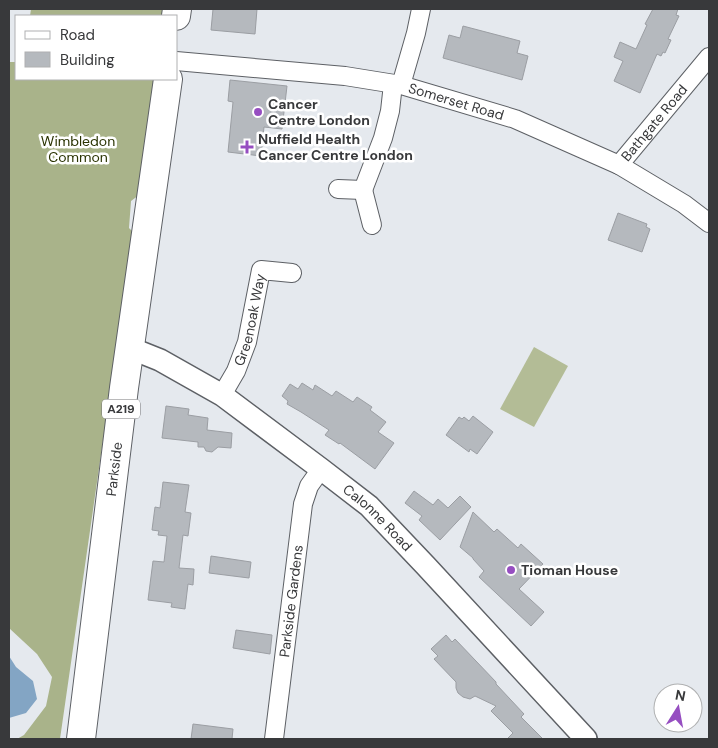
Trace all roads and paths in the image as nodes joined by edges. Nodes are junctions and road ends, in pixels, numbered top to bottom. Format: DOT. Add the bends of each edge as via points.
graph roads {
  1 [pos="421,9"];
  2 [pos="709,57"];
  3 [pos="178,61"];
  4 [pos="168,80"];
  5 [pos="397,84"];
  6 [pos="619,165"];
  7 [pos="338,189"];
  8 [pos="363,190"];
  9 [pos="709,223"];
  10 [pos="372,225"];
  11 [pos="292,273"];
  12 [pos="130,348"];
  13 [pos="222,395"];
  14 [pos="321,469"];
  15 [pos="82,739"];
  16 [pos="274,739"];
  17 [pos="586,739"];
  1 -- 5 [label="street" via="416,33"];
  2 -- 6 [label="street, Bathgate Road"];
  3 -- 5 [label="street, Somerset Road" via="345,76"];
  4 -- 12 [label="main road, Parkside / A219"];
  5 -- 6 [label="street, Somerset Road" via="515,119"];
  5 -- 8 [label="street" via="383,138"];
  6 -- 9 [label="street, Somerset Road"];
  7 -- 8 [label="street"];
  8 -- 10 [label="street"];
  11 -- 13 [label="street, Greenoak Way" via="261,270 247,342"];
  12 -- 13 [label="street, Calonne Road" via="160,360"];
  12 -- 15 [label="main road, Parkside / A219"];
  13 -- 14 [label="street, Calonne Road"];
  14 -- 16 [label="street, Parkside Gardens" via="309,486 303,504"];
  14 -- 17 [label="street, Calonne Road" via="369,506"];
}
